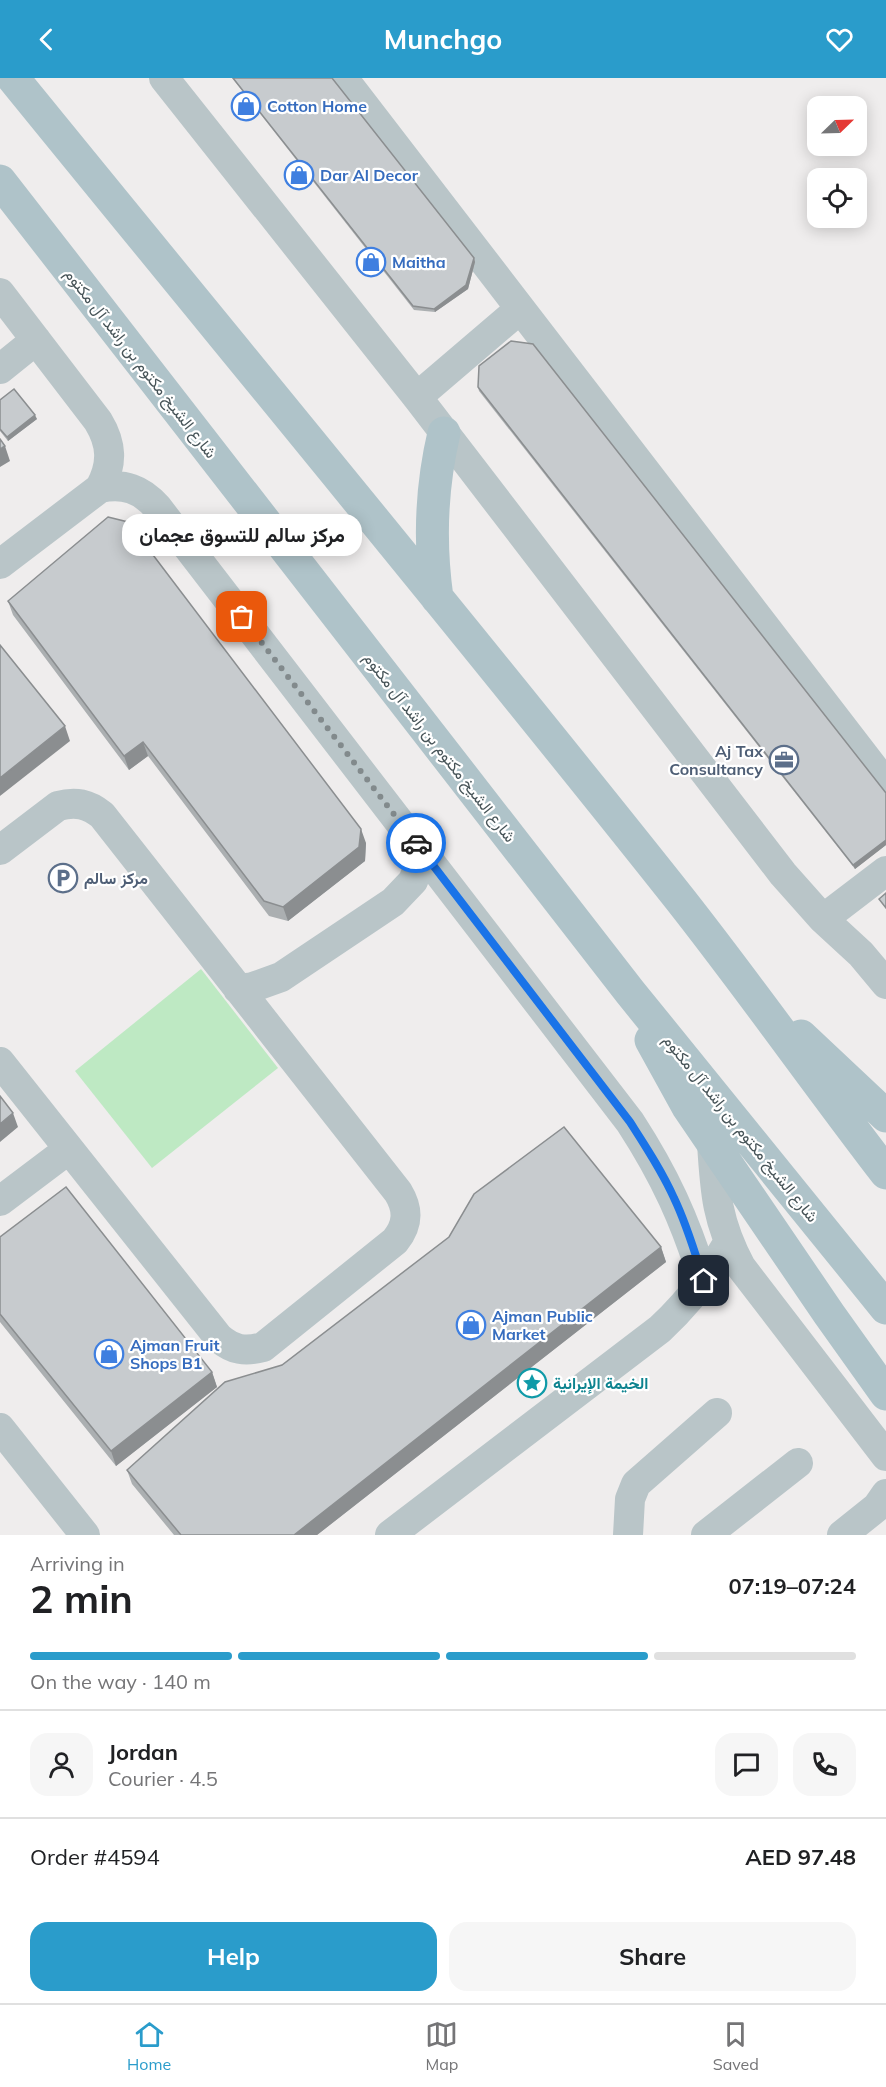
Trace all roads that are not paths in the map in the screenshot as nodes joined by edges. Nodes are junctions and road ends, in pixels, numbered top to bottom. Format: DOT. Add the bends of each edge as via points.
graph roads {
  1 [pos="13,78"];
  2 [pos="164,78"];
  3 [pos="343,78"];
  4 [pos="0,182"];
  5 [pos="0,293"];
  6 [pos="520,309"];
  7 [pos="36,340"];
  8 [pos="0,369"];
  9 [pos="417,397"];
  10 [pos="444,433"];
  11 [pos="100,488"];
  12 [pos="0,564"];
  13 [pos="437,598"];
  14 [pos="886,784"];
  15 [pos="0,850"];
  16 [pos="424,854"];
  17 [pos="886,871"];
  18 [pos="823,919"];
  19 [pos="886,984"];
  20 [pos="238,989"];
  21 [pos="630,992"];
  22 [pos="762,1005"];
  23 [pos="0,1062"];
  24 [pos="886,1116"];
  25 [pos="712,1143"];
  26 [pos="69,1149"];
  27 [pos="886,1173"];
  28 [pos="0,1201"];
  29 [pos="728,1243"];
  30 [pos="704,1281"];
  31 [pos="886,1308"];
  32 [pos="886,1394"];
  33 [pos="717,1413"];
  34 [pos="0,1428"];
  35 [pos="886,1456"];
  36 [pos="798,1463"];
  37 [pos="886,1494"];
  38 [pos="85,1535"];
  39 [pos="390,1535"];
  40 [pos="628,1535"];
  41 [pos="706,1535"];
  42 [pos="842,1535"];
  1 -- 13 [label="main road"];
  2 -- 9 [label="street"];
  3 -- 6 [label="street"];
  4 -- 21 [label="main road, شارع الشيخ مكتوم بن راشد آل مكتوم"];
  5 -- 7 [label="street"];
  6 -- 9 [label="street"];
  6 -- 14 [label="street"];
  7 -- 8 [label="street"];
  7 -- 11 [label="street" via="106,434 110,462"];
  9 -- 10 [label="street"];
  10 -- 13 [label="main road" via="431,515"];
  10 -- 18 [label="street" via="783,874"];
  11 -- 12 [label="street"];
  11 -- 16 [label="street" via="126,486 138,490 157,507"];
  13 -- 22 [label="main road"];
  15 -- 20 [label="street" via="58,806 75,803 93,807"];
  16 -- 20 [label="street" via="413,881 393,902 281,977"];
  16 -- 30 [label="street" via="630,1122 674,1198"];
  17 -- 18 [label="street"];
  18 -- 19 [label="street"];
  20 -- 26 [label="street" via="403,1201 406,1222 395,1241 262,1347 239,1350 219,1338"];
  21 -- 25 [label="main road" via="666,1070"];
  21 -- 31 [label="main road, شارع الشيخ مكتوم بن راشد آل مكتوم"];
  22 -- 24 [label="main road" via="836,1067"];
  22 -- 27 [label="main road"];
  23 -- 26 [label="street"];
  25 -- 29 [label="street" via="717,1201"];
  25 -- 32 [label="main road"];
  26 -- 28 [label="street"];
  29 -- 30 [label="street"];
  29 -- 35 [label="street" via="757,1289"];
  30 -- 39 [label="street" via="660,1329"];
  33 -- 40 [label="street" via="636,1484 630,1499"];
  34 -- 38 [label="street"];
  36 -- 41 [label="street"];
  37 -- 42 [label="street" via="877,1507"];
}
